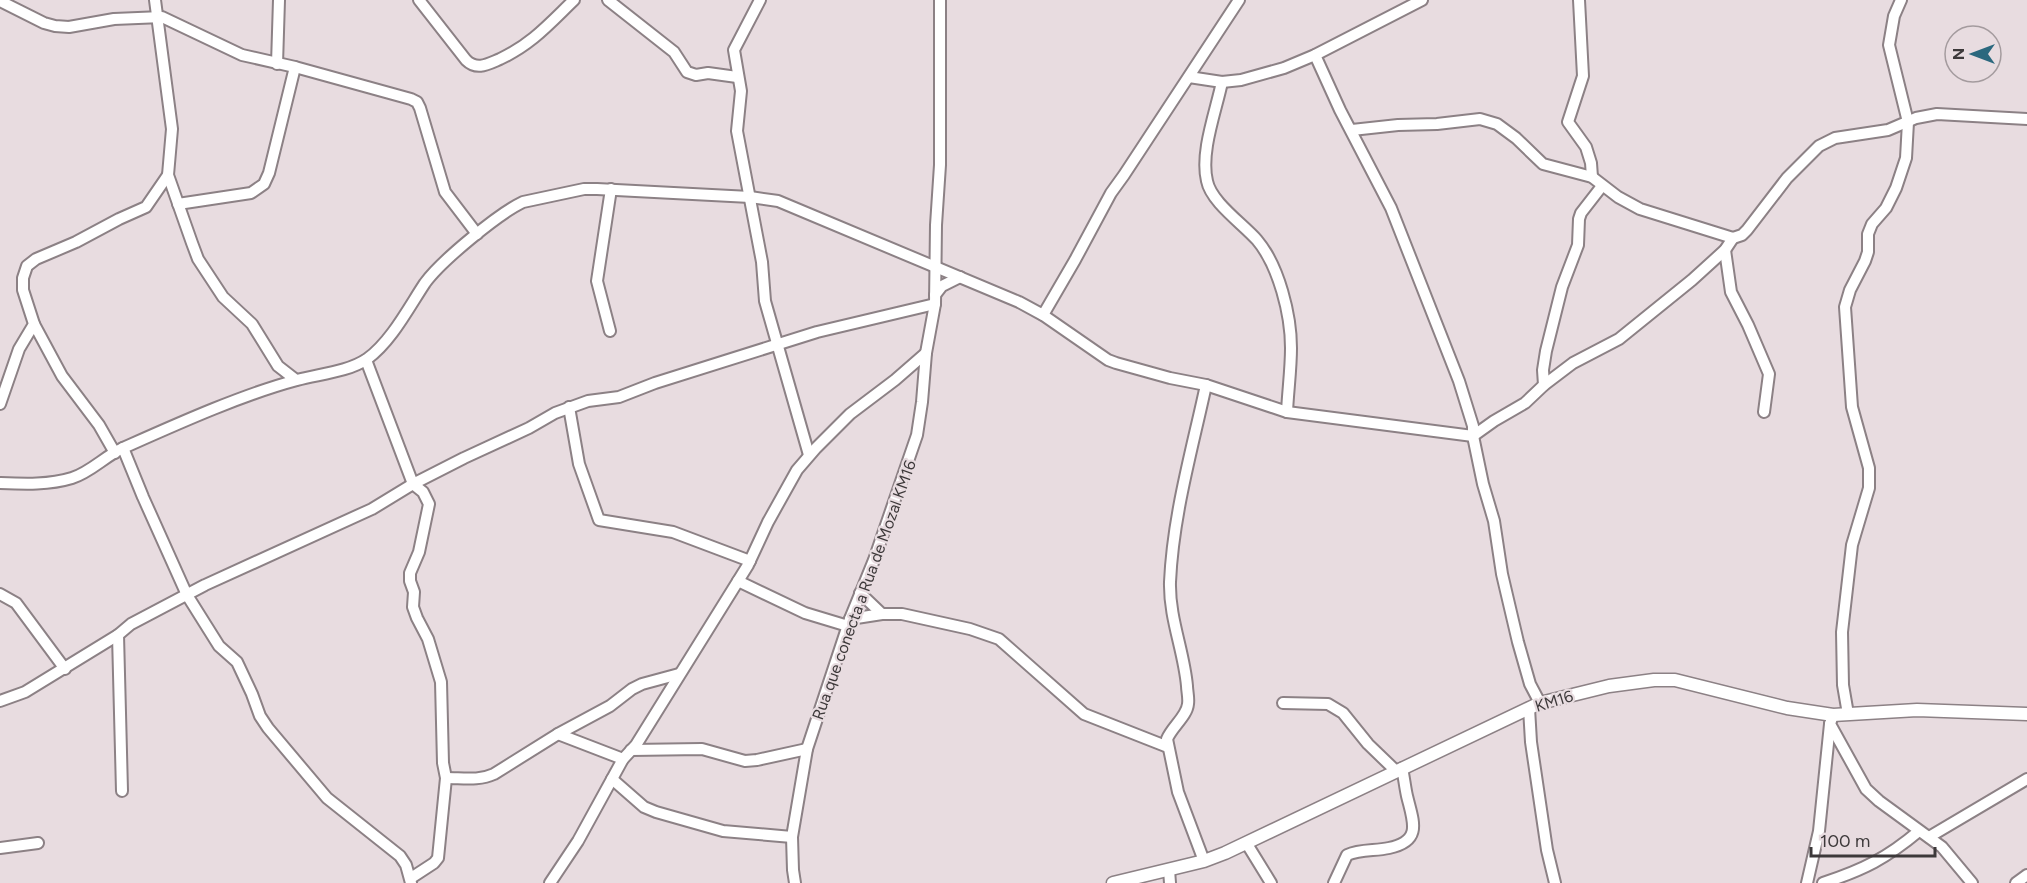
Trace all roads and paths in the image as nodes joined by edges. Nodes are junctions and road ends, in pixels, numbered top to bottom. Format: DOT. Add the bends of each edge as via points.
graph roads {
  1 [pos="155,0"];
  2 [pos="279,0"];
  3 [pos="419,0"];
  4 [pos="574,0"];
  5 [pos="608,0"];
  6 [pos="760,0"];
  7 [pos="940,0"];
  8 [pos="1239,0"];
  9 [pos="1422,0"];
  10 [pos="1579,0"];
  11 [pos="1901,0"];
  12 [pos="0,1"];
  13 [pos="157,17"];
  14 [pos="1316,56"];
  15 [pos="277,64"];
  16 [pos="294,67"];
  17 [pos="737,77"];
  18 [pos="1189,77"];
  19 [pos="1222,82"];
  20 [pos="2027,119"];
  21 [pos="1908,122"];
  22 [pos="1352,130"];
  23 [pos="168,175"];
  24 [pos="1592,177"];
  25 [pos="1602,186"];
  26 [pos="611,189"];
  27 [pos="157,192"];
  28 [pos="750,197"];
  29 [pos="177,200"];
  30 [pos="477,234"];
  31 [pos="1733,238"];
  32 [pos="1725,250"];
  33 [pos="936,268"];
  34 [pos="960,277"];
  35 [pos="935,300"];
  36 [pos="1043,315"];
  37 [pos="34,324"];
  38 [pos="610,331"];
  39 [pos="778,344"];
  40 [pos="926,353"];
  41 [pos="366,360"];
  42 [pos="296,380"];
  43 [pos="1206,385"];
  44 [pos="1544,385"];
  45 [pos="0,404"];
  46 [pos="569,407"];
  47 [pos="1287,412"];
  48 [pos="1764,412"];
  49 [pos="1473,436"];
  50 [pos="119,450"];
  51 [pos="809,455"];
  52 [pos="0,483"];
  53 [pos="413,484"];
  54 [pos="750,561"];
  55 [pos="738,581"];
  56 [pos="860,593"];
  57 [pos="0,594"];
  58 [pos="187,595"];
  59 [pos="882,614"];
  60 [pos="849,622"];
  61 [pos="117,635"];
  62 [pos="65,669"];
  63 [pos="680,674"];
  64 [pos="0,701"];
  65 [pos="1283,703"];
  66 [pos="1535,705"];
  67 [pos="1848,714"];
  68 [pos="2027,714"];
  69 [pos="1831,719"];
  70 [pos="558,734"];
  71 [pos="1168,747"];
  72 [pos="807,749"];
  73 [pos="631,750"];
  74 [pos="622,759"];
  75 [pos="1399,769"];
  76 [pos="446,777"];
  77 [pos="612,779"];
  78 [pos="2027,779"];
  79 [pos="122,791"];
  80 [pos="1924,834"];
  81 [pos="792,837"];
  82 [pos="38,843"];
  83 [pos="1247,844"];
  84 [pos="0,848"];
  85 [pos="1204,861"];
  86 [pos="1169,870"];
  87 [pos="2027,875"];
  88 [pos="411,881"];
  89 [pos="550,883"];
  90 [pos="795,883"];
  91 [pos="1113,883"];
  92 [pos="1170,883"];
  93 [pos="1271,883"];
  94 [pos="1334,883"];
  95 [pos="1555,883"];
  96 [pos="1807,883"];
  97 [pos="1823,883"];
  98 [pos="1972,883"];
  99 [pos="2016,883"];
  1 -- 13 [label="street"];
  2 -- 15 [label="street"];
  3 -- 4 [label="street" via="466,60 478,67 534,39"];
  5 -- 17 [label="street" via="674,52 687,72"];
  6 -- 17 [label="street" via="734,50"];
  7 -- 33 [label="street"];
  8 -- 18 [label="street"];
  9 -- 14 [label="street"];
  10 -- 24 [label="street" via="1583,76 1568,122 1586,147"];
  11 -- 21 [label="street" via="1889,45"];
  12 -- 13 [label="street" via="56,26"];
  13 -- 15 [label="street" via="242,55"];
  13 -- 23 [label="street" via="172,129"];
  14 -- 19 [label="street" via="1241,80"];
  14 -- 22 [label="street"];
  15 -- 16 [label="street"];
  16 -- 29 [label="street" via="264,184 251,193"];
  16 -- 30 [label="street" via="417,102 442,186"];
  17 -- 28 [label="street" via="741,91 737,131"];
  18 -- 19 [label="street"];
  18 -- 36 [label="street" via="1111,193"];
  19 -- 47 [label="street" via="1205,163 1207,182 1219,202 1258,242 1273,266 1283,297 1291,349"];
  20 -- 21 [label="street" via="1937,114"];
  21 -- 31 [label="street" via="1888,130 1834,138 1819,146 1787,178 1747,230"];
  21 -- 67 [label="street" via="1902,174 1886,208 1872,224 1868,252 1845,307 1852,407 1869,468 1869,488 1852,545 1842,632"];
  22 -- 24 [label="street" via="1480,119 1497,124 1543,164"];
  22 -- 49 [label="street" via="1405,241 1459,381"];
  23 -- 27 [label="street"];
  23 -- 29 [label="street"];
  24 -- 25 [label="street"];
  25 -- 31 [label="street" via="1640,209"];
  25 -- 44 [label="street" via="1579,219 1578,245 1545,351"];
  26 -- 28 [label="street"];
  26 -- 30 [label="street" via="584,189 523,202"];
  26 -- 38 [label="street" via="597,281"];
  27 -- 29 [label="street"];
  27 -- 37 [label="street" via="141,210 27,266 23,290"];
  28 -- 33 [label="street" via="778,201"];
  28 -- 39 [label="street" via="764,296"];
  29 -- 42 [label="street" via="207,274 223,297 252,324 278,366"];
  30 -- 41 [label="street" via="426,282 396,328"];
  31 -- 32 [label="street"];
  32 -- 44 [label="street" via="1619,339 1573,363"];
  32 -- 48 [label="street" via="1731,292 1769,374"];
  33 -- 34 [label="street"];
  33 -- 35 [label="street, Rua que conecta a Rua de Mozal KM16"];
  34 -- 35 [label="street" via="942,286"];
  34 -- 36 [label="street"];
  35 -- 39 [label="street"];
  35 -- 40 [label="street, Rua que conecta a Rua de Mozal KM16"];
  36 -- 43 [label="street" via="1108,360"];
  37 -- 45 [label="street" via="19,349"];
  37 -- 50 [label="street" via="77,399"];
  39 -- 46 [label="street" via="619,397"];
  39 -- 51 [label="street"];
  40 -- 51 [label="street" via="850,414"];
  40 -- 56 [label="street, Rua que conecta a Rua de Mozal KM16" via="917,435"];
  41 -- 42 [label="street"];
  41 -- 53 [label="street"];
  42 -- 50 [label="street"];
  43 -- 47 [label="street"];
  43 -- 71 [label="street" via="1178,506 1172,552 1172,613 1188,705 1170,732"];
  44 -- 49 [label="street" via="1526,403"];
  46 -- 53 [label="street"];
  46 -- 54 [label="street" via="579,464 599,520 673,532"];
  47 -- 49 [label="street"];
  49 -- 66 [label="street" via="1494,521 1508,602"];
  50 -- 52 [label="street" via="68,479"];
  50 -- 58 [label="street"];
  51 -- 54 [label="street" via="768,522"];
  53 -- 58 [label="street" via="372,509"];
  53 -- 76 [label="street" via="429,504 410,581 414,613 428,639 441,682"];
  54 -- 55 [label="street"];
  55 -- 60 [label="street" via="805,613"];
  55 -- 63 [label="street"];
  56 -- 59 [label="street"];
  56 -- 60 [label="street, Rua que conecta a Rua de Mozal KM16"];
  57 -- 62 [label="street" via="16,603"];
  58 -- 61 [label="street"];
  58 -- 88 [label="street" via="219,646 237,662 260,716 274,736 327,798 400,856"];
  59 -- 60 [label="street"];
  59 -- 71 [label="street" via="955,625 999,639 1084,714"];
  60 -- 72 [label="street, Rua que conecta a Rua de Mozal KM16"];
  61 -- 62 [label="street"];
  61 -- 79 [label="street"];
  62 -- 64 [label="street"];
  63 -- 70 [label="street" via="632,689 610,706"];
  63 -- 73 [label="street"];
  65 -- 75 [label="street" via="1328,704 1343,713 1368,744"];
  66 -- 69 [label="street, KM16" via="1608,686 1675,680"];
  66 -- 75 [label="street, KM16"];
  66 -- 95 [label="street" via="1531,742"];
  67 -- 68 [label="street, KM16" via="1917,710"];
  67 -- 69 [label="street, KM16"];
  69 -- 80 [label="street" via="1866,789"];
  69 -- 96 [label="street" via="1819,831"];
  70 -- 74 [label="street"];
  70 -- 76 [label="street" via="485,778"];
  71 -- 85 [label="street" via="1178,792"];
  72 -- 73 [label="street" via="757,760 702,749"];
  72 -- 81 [label="street, Rua que conecta a Rua de Mozal KM16"];
  73 -- 74 [label="street"];
  74 -- 77 [label="street"];
  75 -- 83 [label="street, KM16"];
  75 -- 94 [label="street" via="1413,814 1412,834 1407,842 1391,848 1347,855"];
  76 -- 88 [label="street" via="438,858"];
  77 -- 81 [label="street" via="644,807 656,812 723,831"];
  77 -- 89 [label="street"];
  78 -- 80 [label="street"];
  80 -- 97 [label="street" via="1880,861"];
  80 -- 98 [label="street" via="1942,847"];
  81 -- 90 [label="street, Rua que conecta a Rua de Mozal KM16"];
  82 -- 84 [label="street"];
  83 -- 85 [label="street, KM16"];
  83 -- 93 [label="street"];
  85 -- 86 [label="street, KM16"];
  86 -- 91 [label="street, KM16"];
  86 -- 92 [label="street"];
  87 -- 99 [label="street"];
}
